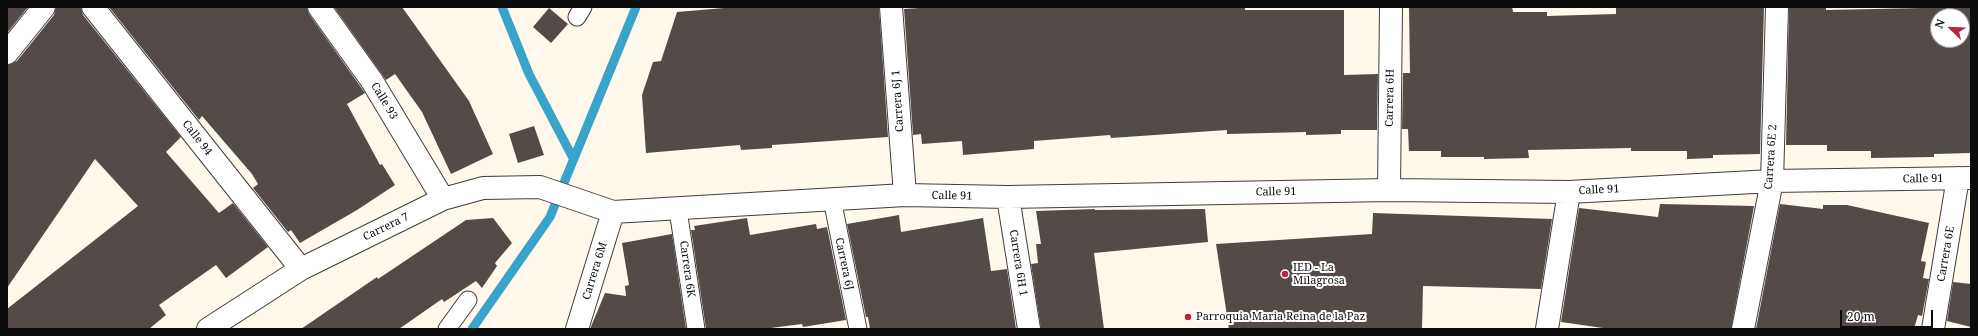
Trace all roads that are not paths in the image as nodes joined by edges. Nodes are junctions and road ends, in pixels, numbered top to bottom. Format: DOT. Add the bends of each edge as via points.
graph roads {
  1 [pos="44,7"];
  2 [pos="93,7"];
  3 [pos="319,7"];
  4 [pos="891,7"];
  5 [pos="1391,7"];
  6 [pos="1777,7"];
  7 [pos="7,53"];
  8 [pos="1965,178"];
  9 [pos="1772,181"];
  10 [pos="1389,190"];
  11 [pos="1569,192"];
  12 [pos="905,195"];
  13 [pos="1008,197"];
  14 [pos="832,198"];
  15 [pos="443,199"];
  16 [pos="582,202"];
  17 [pos="678,210"];
  18 [pos="613,212"];
  19 [pos="301,269"];
  20 [pos="468,300"];
  21 [pos="208,329"];
  22 [pos="447,329"];
  23 [pos="577,329"];
  24 [pos="696,329"];
  25 [pos="858,329"];
  26 [pos="1029,329"];
  27 [pos="1547,329"];
  28 [pos="1743,329"];
  29 [pos="1933,329"];
  1 -- 7 [label="street"];
  2 -- 19 [label="street, Calle 94"];
  3 -- 15 [label="street, Calle 93" via="372,81"];
  4 -- 12 [label="street, Carrera 6J 1"];
  5 -- 10 [label="street, Carrera 6H"];
  6 -- 9 [label="street, Carrera 6E 2"];
  8 -- 9 [label="street, Calle 91"];
  8 -- 29 [label="street, Carrera 6E"];
  9 -- 11 [label="street, Calle 91"];
  9 -- 28 [label="street, Carrera 6E 2"];
  10 -- 11 [label="street, Calle 91"];
  10 -- 13 [label="street, Calle 91"];
  11 -- 27 [label="street"];
  12 -- 13 [label="street, Calle 91"];
  12 -- 14 [label="street, Calle 91"];
  13 -- 26 [label="street, Carrera 6H 1"];
  14 -- 17 [label="street, Calle 91"];
  14 -- 25 [label="lane, Carrera 6J"];
  15 -- 16 [label="street, Carrera 7" via="483,188 540,187"];
  15 -- 19 [label="street, Carrera 7"];
  16 -- 18 [label="street, Calle 91"];
  17 -- 18 [label="street, Calle 91"];
  17 -- 24 [label="lane, Carrera 6K"];
  18 -- 23 [label="street, Carrera 6M"];
  19 -- 21 [label="street, Carrera 7"];
  20 -- 22 [label="lane"];
}
